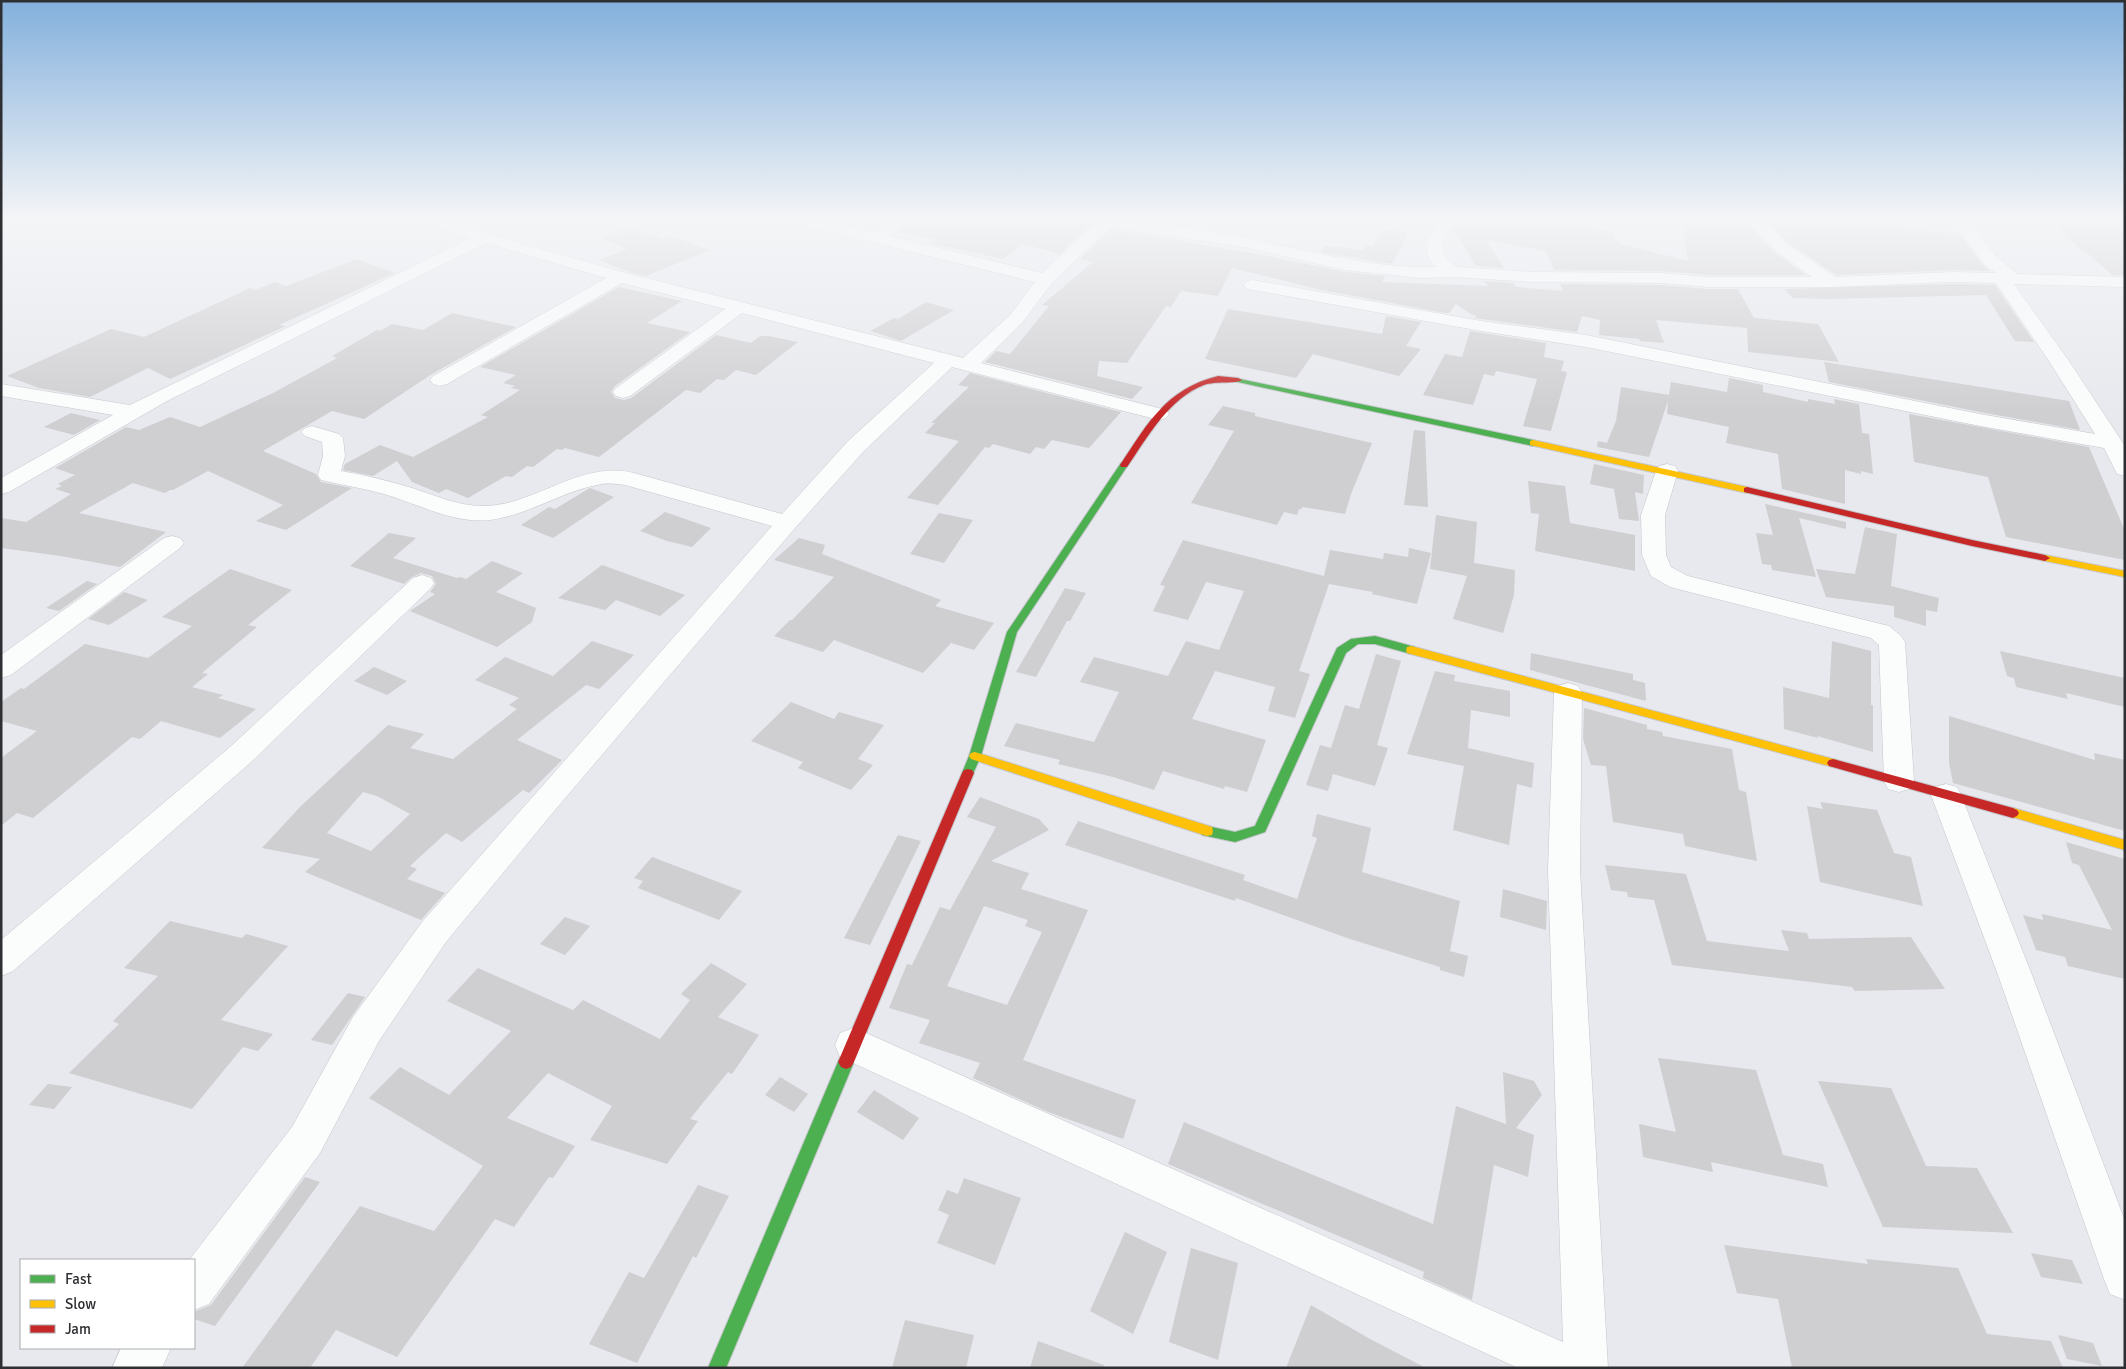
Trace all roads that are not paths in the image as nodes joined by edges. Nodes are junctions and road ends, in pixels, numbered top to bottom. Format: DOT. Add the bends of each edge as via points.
graph roads {
  1 [pos="387,284"];
  2 [pos="608,284"];
  3 [pos="646,284"];
  4 [pos="1042,284"];
  5 [pos="2011,284"];
  6 [pos="1253,285"];
  7 [pos="738,308"];
  8 [pos="956,364"];
  9 [pos="440,380"];
  10 [pos="1,390"];
  11 [pos="622,392"];
  12 [pos="133,412"];
  13 [pos="1159,414"];
  14 [pos="312,432"];
  15 [pos="2112,443"];
  16 [pos="2125,469"];
  17 [pos="1667,471"];
  18 [pos="1,488"];
  19 [pos="787,523"];
  20 [pos="172,544"];
  21 [pos="2125,574"];
  22 [pos="422,583"];
  23 [pos="2,668"];
  24 [pos="1568,693"];
  25 [pos="975,756"];
  26 [pos="1899,781"];
  27 [pos="1946,795"];
  28 [pos="2125,845"];
  29 [pos="1,961"];
  30 [pos="853,1044"];
  31 [pos="2125,1279"];
  32 [pos="195,1288"];
  33 [pos="149,1349"];
  34 [pos="134,1368"];
  35 [pos="717,1368"];
  36 [pos="1569,1368"];
  37 [pos="1586,1368"];
  1 -- 12 [label="street"];
  2 -- 9 [label="street"];
  3 -- 7 [label="street"];
  4 -- 8 [label="street" via="1016,319"];
  5 -- 15 [label="street"];
  6 -- 15 [label="street" via="1481,326 1586,341 1980,420"];
  7 -- 8 [label="street"];
  7 -- 11 [label="street"];
  8 -- 13 [label="street"];
  8 -- 19 [label="street" via="856,446"];
  10 -- 12 [label="street"];
  12 -- 18 [label="street"];
  13 -- 17 [label="street" via="1197,383 1231,379"];
  13 -- 25 [label="street" via="1012,632"];
  14 -- 19 [label="street" via="332,438 334,456 329,475 409,494 452,511 486,513 512,510 572,485 601,477 626,478"];
  15 -- 16 [label="street"];
  17 -- 21 [label="street" via="1972,543"];
  17 -- 26 [label="street" via="1653,515 1654,555 1660,572 1678,582 1880,632 1892,642"];
  19 -- 32 [label="street" via="434,932 366,1029 306,1140"];
  20 -- 23 [label="street"];
  22 -- 29 [label="street" via="240,755"];
  24 -- 25 [label="street" via="1375,640 1355,641 1341,651 1260,829 1235,837 1204,830"];
  24 -- 26 [label="street"];
  24 -- 37 [label="street" via="1564,870"];
  25 -- 30 [label="street"];
  26 -- 27 [label="street"];
  27 -- 28 [label="street"];
  27 -- 31 [label="street"];
  30 -- 35 [label="street"];
  30 -- 36 [label="street"];
  33 -- 34 [label="street"];
}
